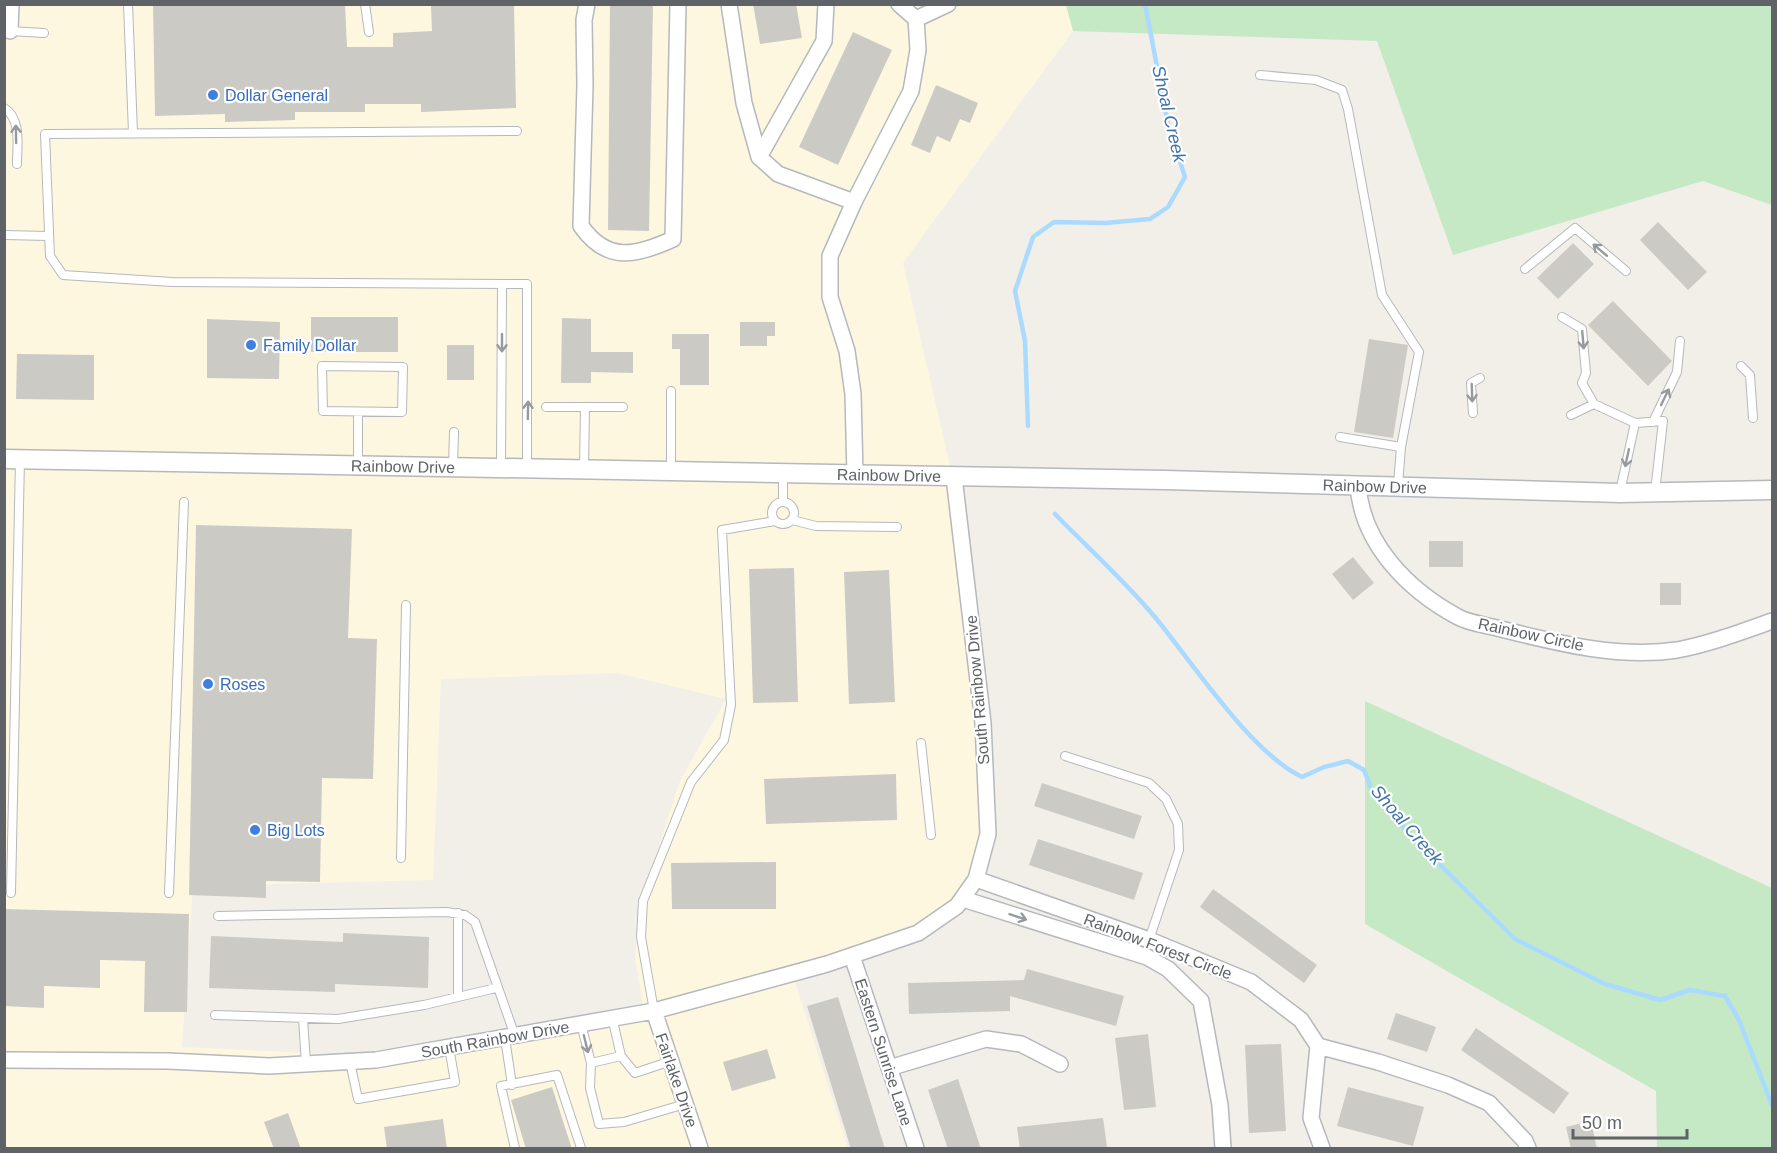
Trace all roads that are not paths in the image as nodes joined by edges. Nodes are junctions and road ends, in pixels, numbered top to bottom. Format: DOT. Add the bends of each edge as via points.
graph roads {
  1 [pos="11,4"];
  2 [pos="128,4"];
  3 [pos="365,4"];
  4 [pos="587,4"];
  5 [pos="678,4"];
  6 [pos="729,4"];
  7 [pos="826,4"];
  8 [pos="899,4"];
  9 [pos="948,4"];
  10 [pos="916,20"];
  11 [pos="6,32"];
  12 [pos="369,32"];
  13 [pos="44,33"];
  14 [pos="1260,75"];
  15 [pos="4,108"];
  16 [pos="516,131"];
  17 [pos="133,134"];
  18 [pos="759,157"];
  19 [pos="17,164"];
  20 [pos="854,202"];
  21 [pos="4,235"];
  22 [pos="49,236"];
  23 [pos="1525,269"];
  24 [pos="1626,271"];
  25 [pos="502,284"];
  26 [pos="1562,317"];
  27 [pos="1680,341"];
  28 [pos="1741,366"];
  29 [pos="1480,378"];
  30 [pos="671,391"];
  31 [pos="1594,404"];
  32 [pos="546,406"];
  33 [pos="585,407"];
  34 [pos="623,407"];
  35 [pos="358,412"];
  36 [pos="1473,413"];
  37 [pos="1571,415"];
  38 [pos="1753,418"];
  39 [pos="1653,422"];
  40 [pos="1635,423"];
  41 [pos="454,432"];
  42 [pos="1340,437"];
  43 [pos="1401,447"];
  44 [pos="12,459"];
  45 [pos="358,466"];
  46 [pos="453,467"];
  47 [pos="501,468"];
  48 [pos="527,468"];
  49 [pos="584,470"];
  50 [pos="671,471"];
  51 [pos="783,474"];
  52 [pos="855,475"];
  53 [pos="954,477"];
  54 [pos="1358,485"];
  55 [pos="1398,486"];
  56 [pos="1773,490"];
  57 [pos="1620,493"];
  58 [pos="1655,493"];
  59 [pos="184,502"];
  60 [pos="783,502"];
  61 [pos="775,520"];
  62 [pos="792,520"];
  63 [pos="897,527"];
  64 [pos="406,604"];
  65 [pos="1773,621"];
  66 [pos="921,743"];
  67 [pos="1065,756"];
  68 [pos="932,835"];
  69 [pos="401,858"];
  70 [pos="976,879"];
  71 [pos="11,893"];
  72 [pos="169,893"];
  73 [pos="963,899"];
  74 [pos="458,914"];
  75 [pos="218,916"];
  76 [pos="1149,940"];
  77 [pos="852,956"];
  78 [pos="1144,956"];
  79 [pos="496,988"];
  80 [pos="458,997"];
  81 [pos="654,1011"];
  82 [pos="215,1015"];
  83 [pos="612,1017"];
  84 [pos="303,1018"];
  85 [pos="581,1024"];
  86 [pos="510,1037"];
  87 [pos="1317,1046"];
  88 [pos="449,1047"];
  89 [pos="621,1056"];
  90 [pos="4,1060"];
  91 [pos="671,1061"];
  92 [pos="350,1062"];
  93 [pos="306,1064"];
  94 [pos="591,1064"];
  95 [pos="1060,1064"];
  96 [pos="889,1068"];
  97 [pos="512,1085"];
  98 [pos="685,1104"];
  99 [pos="515,1149"];
  100 [pos="580,1149"];
  101 [pos="700,1149"];
  102 [pos="916,1149"];
  103 [pos="1222,1149"];
  104 [pos="1322,1149"];
  105 [pos="1528,1149"];
  1 -- 11 [label="street"];
  2 -- 17 [label="lane"];
  3 -- 12 [label="lane"];
  4 -- 5 [label="street" via="581,226 593,243 618,253 648,251 673,239"];
  6 -- 18 [label="street" via="744,104"];
  7 -- 18 [label="street" via="824,40"];
  8 -- 10 [label="street"];
  9 -- 10 [label="street"];
  10 -- 20 [label="street" via="918,50 911,91"];
  11 -- 13 [label="lane"];
  14 -- 43 [label="lane" via="1316,80 1342,90 1382,295 1419,352"];
  19 -- 15 [label="lane, one-way" via="16,121"];
  16 -- 17 [label="lane"];
  17 -- 22 [label="lane" via="45,134"];
  18 -- 20 [label="street" via="778,174"];
  20 -- 52 [label="street" via="830,256 830,297 847,351"];
  21 -- 22 [label="lane"];
  22 -- 25 [label="lane" via="50,256 63,275 172,282"];
  24 -- 23 [label="lane, one-way" via="1575,228"];
  25 -- 47 [label="lane, one-way"];
  48 -- 25 [label="lane, one-way" via="527,284"];
  26 -- 31 [label="lane, one-way" via="1582,329 1586,373 1582,383"];
  39 -- 27 [label="lane, one-way" via="1677,372"];
  28 -- 38 [label="lane" via="1750,375"];
  29 -- 36 [label="lane, one-way" via="1471,383"];
  30 -- 50 [label="lane"];
  31 -- 37 [label="lane"];
  31 -- 40 [label="lane"];
  32 -- 33 [label="lane"];
  33 -- 34 [label="lane"];
  33 -- 49 [label="lane"];
  35 -- 35 [label="lane" via="402,412 403,367 322,366 323,411"];
  35 -- 45 [label="lane"];
  39 -- 40 [label="lane"];
  39 -- 58 [label="lane" via="1663,421"];
  40 -- 57 [label="lane, one-way"];
  41 -- 46 [label="lane"];
  42 -- 43 [label="lane"];
  43 -- 55 [label="lane"];
  44 -- 45 [label="street, Rainbow Drive"];
  44 -- 71 [label="lane"];
  45 -- 46 [label="street, Rainbow Drive"];
  46 -- 47 [label="street, Rainbow Drive"];
  47 -- 48 [label="street, Rainbow Drive"];
  48 -- 49 [label="street, Rainbow Drive"];
  49 -- 50 [label="street, Rainbow Drive"];
  50 -- 51 [label="street, Rainbow Drive"];
  51 -- 52 [label="street, Rainbow Drive"];
  51 -- 60 [label="lane"];
  52 -- 53 [label="street, Rainbow Drive"];
  53 -- 54 [label="street, Rainbow Drive"];
  53 -- 70 [label="street, South Rainbow Drive" via="983,723 988,834"];
  54 -- 55 [label="street, Rainbow Drive"];
  54 -- 65 [label="street, Rainbow Circle" via="1359,506 1390,565 1459,618 1532,637 1629,651 1675,650"];
  55 -- 57 [label="street, Rainbow Drive"];
  56 -- 58 [label="street, Rainbow Drive"];
  57 -- 58 [label="street, Rainbow Drive"];
  59 -- 72 [label="lane"];
  60 -- 61 [label="lane" via="774,507"];
  60 -- 62 [label="lane" via="792,506"];
  61 -- 62 [label="lane" via="784,525"];
  61 -- 81 [label="lane" via="723,530 731,705 724,740 691,782 643,901 641,937"];
  62 -- 63 [label="lane" via="816,526"];
  64 -- 69 [label="lane"];
  66 -- 68 [label="lane"];
  67 -- 76 [label="lane" via="1149,783 1166,800 1178,824 1179,850"];
  70 -- 73 [label="street, South Rainbow Drive"];
  70 -- 76 [label="street, Rainbow Forest Circle"];
  73 -- 77 [label="street, South Rainbow Drive" via="918,933"];
  73 -- 78 [label="street, one-way"];
  74 -- 75 [label="lane"];
  74 -- 79 [label="lane" via="475,922"];
  74 -- 80 [label="lane"];
  76 -- 78 [label="lane"];
  76 -- 87 [label="street, Rainbow Forest Circle" via="1251,982 1300,1020"];
  77 -- 81 [label="street, South Rainbow Drive"];
  77 -- 96 [label="street, Eastern Sunrise Lane"];
  78 -- 103 [label="street" via="1168,969 1201,1001 1220,1105"];
  79 -- 80 [label="lane"];
  79 -- 86 [label="lane"];
  80 -- 84 [label="lane" via="338,1019"];
  81 -- 83 [label="street, South Rainbow Drive"];
  81 -- 91 [label="street, Fairlake Drive"];
  82 -- 84 [label="lane"];
  83 -- 85 [label="street, South Rainbow Drive"];
  83 -- 89 [label="lane"];
  84 -- 93 [label="lane"];
  85 -- 86 [label="street, South Rainbow Drive"];
  85 -- 94 [label="lane, one-way"];
  86 -- 88 [label="street, South Rainbow Drive"];
  86 -- 97 [label="lane"];
  87 -- 104 [label="street" via="1311,1118"];
  87 -- 105 [label="street" via="1388,1065 1489,1103"];
  88 -- 92 [label="street, South Rainbow Drive"];
  88 -- 92 [label="lane" via="455,1082 358,1100"];
  89 -- 91 [label="lane" via="635,1073"];
  89 -- 94 [label="lane"];
  90 -- 93 [label="street, South Rainbow Drive"];
  91 -- 98 [label="street, Fairlake Drive"];
  92 -- 93 [label="street, South Rainbow Drive"];
  94 -- 98 [label="lane" via="590,1088 599,1124 624,1122"];
  95 -- 96 [label="street" via="1021,1044 986,1039"];
  96 -- 102 [label="street, Eastern Sunrise Lane"];
  97 -- 99 [label="lane" via="501,1086"];
  97 -- 100 [label="lane" via="557,1075"];
  98 -- 101 [label="street, Fairlake Drive"];
}
